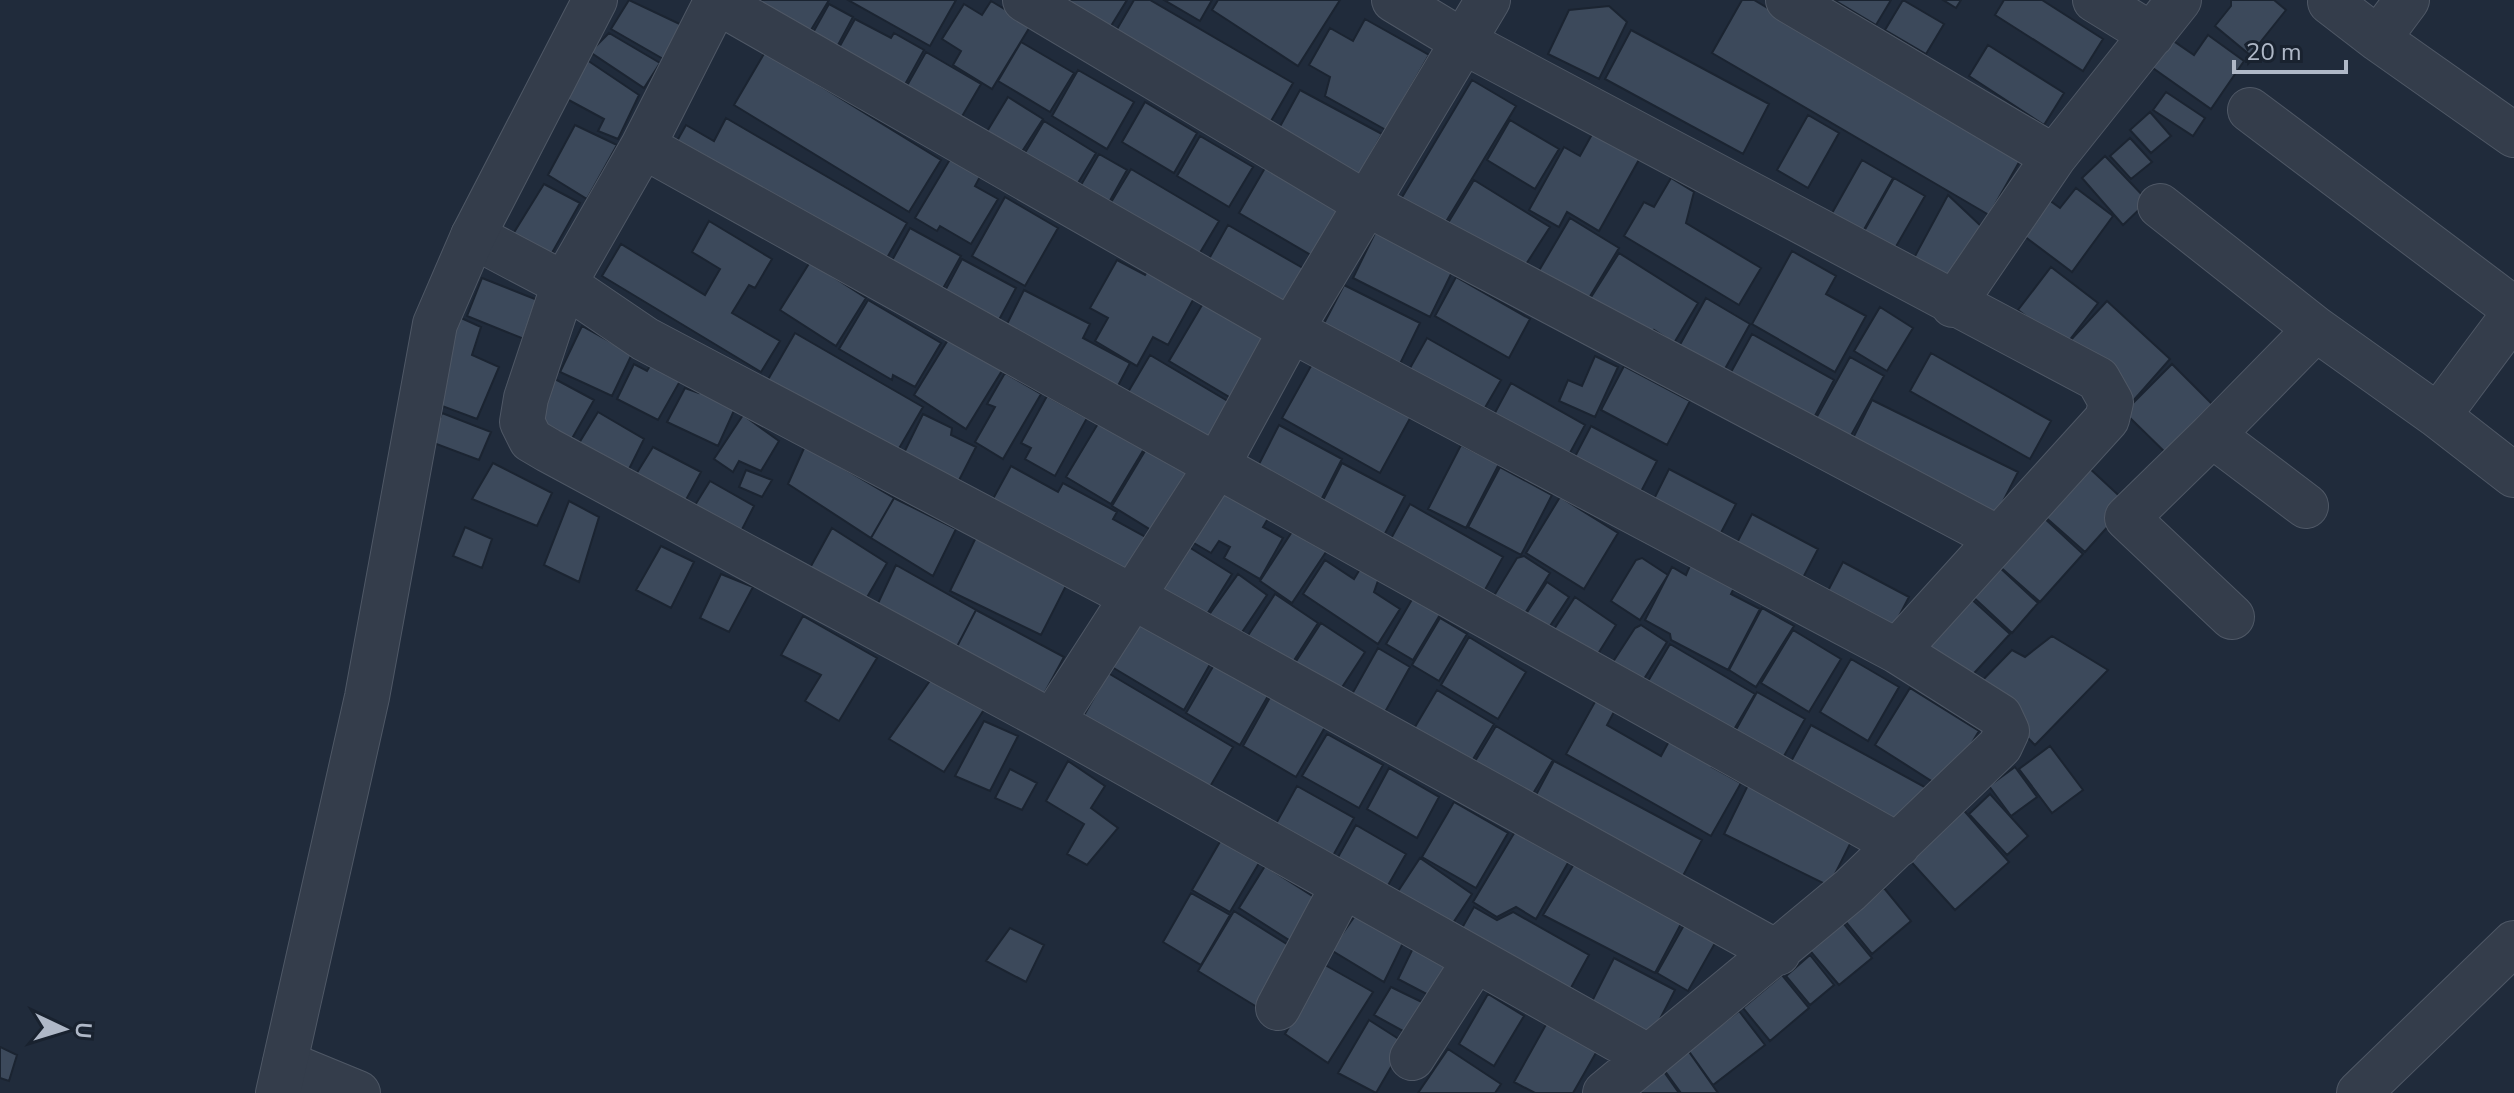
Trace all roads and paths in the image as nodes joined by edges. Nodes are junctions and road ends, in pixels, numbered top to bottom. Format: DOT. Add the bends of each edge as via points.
graph roads {
  1 [pos="595,0"];
  2 [pos="716,0"];
  3 [pos="1025,0"];
  4 [pos="1394,0"];
  5 [pos="1488,0"];
  6 [pos="1788,0"];
  7 [pos="2095,0"];
  8 [pos="2179,0"];
  9 [pos="2407,0"];
  10 [pos="2330,2"];
  11 [pos="2152,35"];
  12 [pos="2378,39"];
  13 [pos="1462,41"];
  14 [pos="2250,110"];
  15 [pos="2510,123"];
  16 [pos="643,146"];
  17 [pos="2054,157"];
  18 [pos="1367,204"];
  19 [pos="2160,206"];
  20 [pos="473,236"];
  21 [pos="564,284"];
  22 [pos="1953,305"];
  23 [pos="2514,312"];
  24 [pos="2316,329"];
  25 [pos="1291,330"];
  26 [pos="2438,416"];
  27 [pos="2212,435"];
  28 [pos="1218,464"];
  29 [pos="2514,475"];
  30 [pos="2306,506"];
  31 [pos="1998,538"];
  32 [pos="1133,597"];
  33 [pos="2232,617"];
  34 [pos="1897,651"];
  35 [pos="1052,722"];
  36 [pos="1898,845"];
  37 [pos="1343,886"];
  38 [pos="2514,943"];
  39 [pos="1778,953"];
  40 [pos="1475,960"];
  41 [pos="1278,1008"];
  42 [pos="1649,1057"];
  43 [pos="1412,1058"];
  44 [pos="282,1078"];
  45 [pos="358,1093"];
  46 [pos="1605,1093"];
  47 [pos="2359,1093"];
  1 -- 20 [label="street"];
  2 -- 16 [label="street"];
  2 -- 25 [label="street"];
  3 -- 18 [label="street"];
  4 -- 13 [label="street"];
  5 -- 13 [label="street"];
  6 -- 17 [label="street"];
  7 -- 11 [label="street"];
  8 -- 11 [label="street"];
  9 -- 12 [label="street"];
  10 -- 12 [label="street"];
  11 -- 17 [label="street"];
  12 -- 15 [label="street"];
  13 -- 18 [label="street"];
  13 -- 22 [label="street"];
  14 -- 23 [label="street"];
  16 -- 21 [label="street"];
  16 -- 28 [label="street"];
  17 -- 22 [label="street"];
  18 -- 25 [label="street"];
  18 -- 31 [label="street"];
  19 -- 24 [label="street"];
  20 -- 21 [label="street"];
  20 -- 44 [label="street" via="435,324 367,697"];
  21 -- 32 [label="street" via="645,339"];
  21 -- 35 [label="street" via="526,398 522,422 531,440"];
  22 -- 31 [label="street" via="2098,379 2111,402 2107,419"];
  23 -- 26 [label="street"];
  24 -- 26 [label="street"];
  24 -- 27 [label="street"];
  25 -- 28 [label="street"];
  25 -- 34 [label="street"];
  26 -- 29 [label="street"];
  27 -- 30 [label="street"];
  27 -- 33 [label="street" via="2127,518"];
  28 -- 32 [label="street"];
  28 -- 36 [label="street"];
  31 -- 34 [label="street"];
  32 -- 35 [label="street"];
  32 -- 39 [label="street"];
  34 -- 36 [label="street" via="2000,716 2007,731 2000,746"];
  35 -- 37 [label="street"];
  36 -- 39 [label="street"];
  37 -- 40 [label="street"];
  37 -- 41 [label="street"];
  38 -- 47 [label="street"];
  39 -- 42 [label="street"];
  40 -- 42 [label="street"];
  40 -- 43 [label="street"];
  42 -- 46 [label="street"];
  44 -- 45 [label="street"];
}
